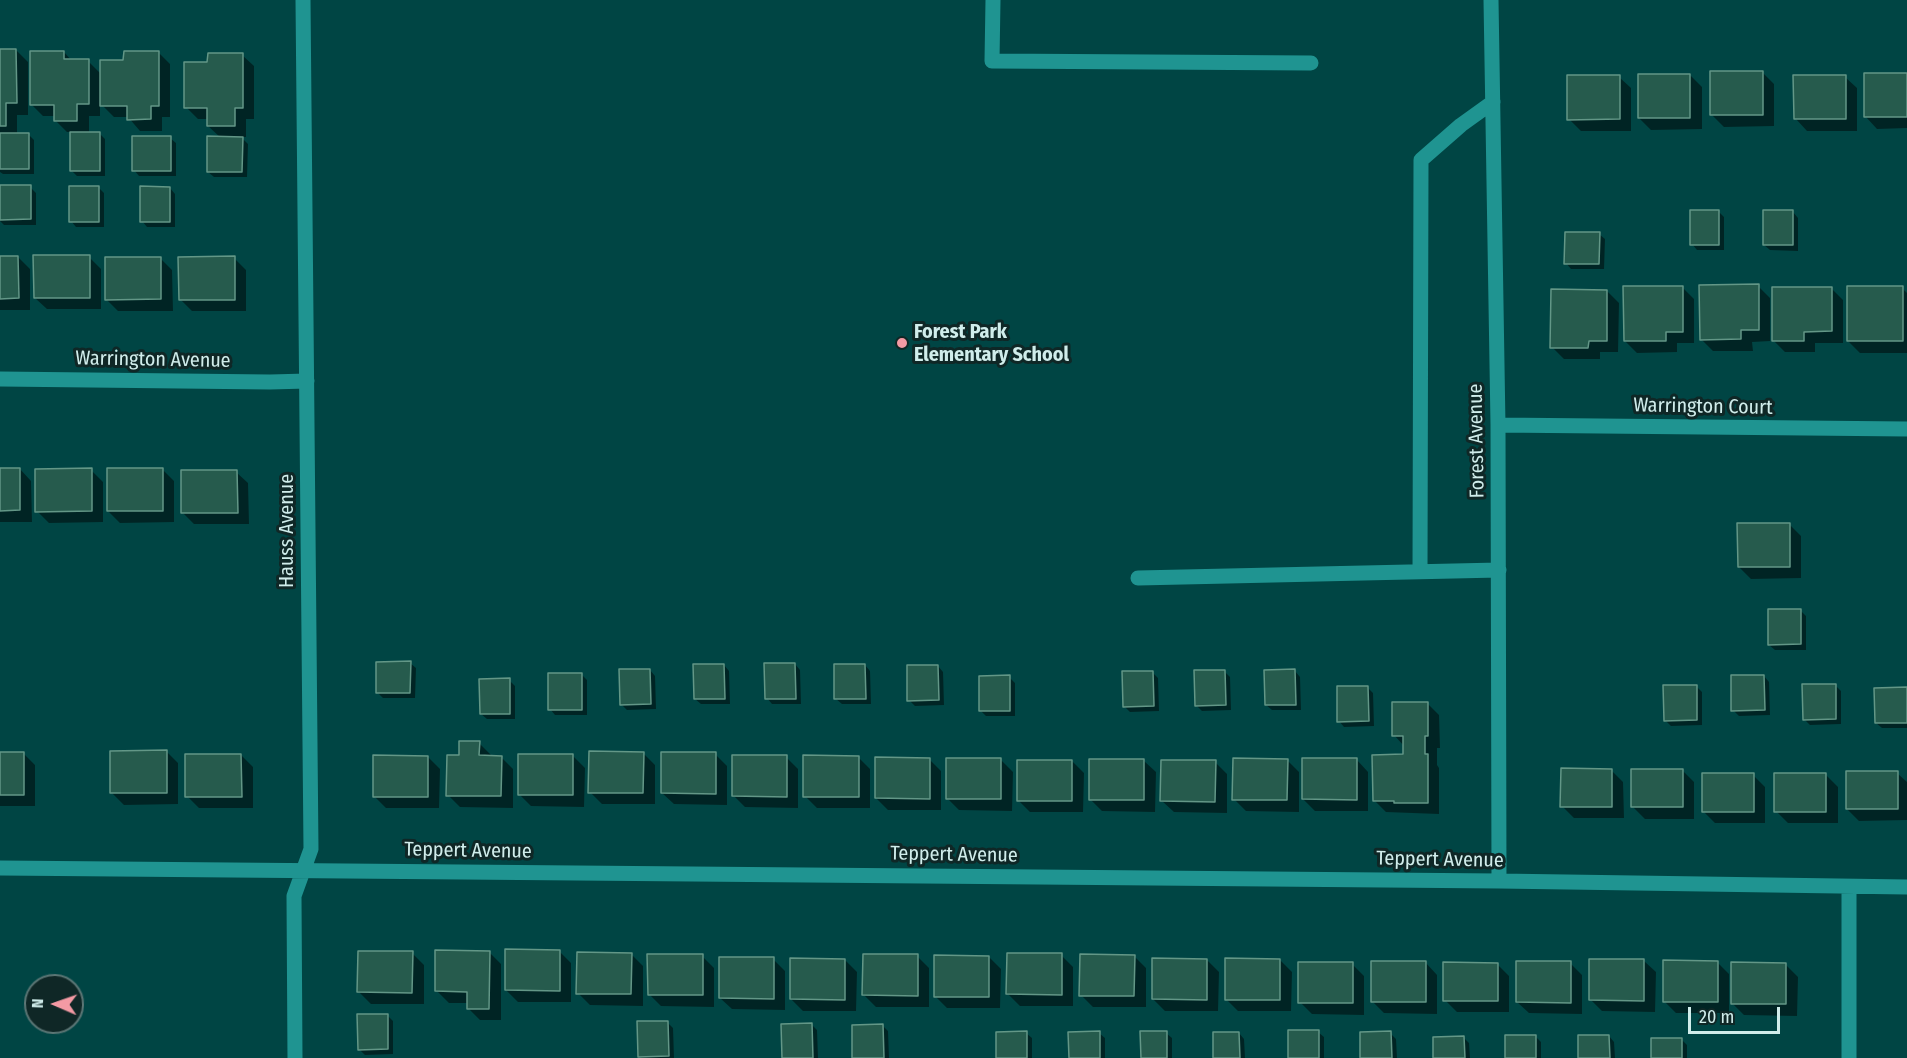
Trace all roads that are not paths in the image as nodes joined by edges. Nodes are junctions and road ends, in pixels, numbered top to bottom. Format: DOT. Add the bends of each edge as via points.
graph roads {
  1 [pos="303,0"];
  2 [pos="993,0"];
  3 [pos="1491,0"];
  4 [pos="1311,63"];
  5 [pos="1493,102"];
  6 [pos="0,380"];
  7 [pos="307,381"];
  8 [pos="1498,424"];
  9 [pos="1907,429"];
  10 [pos="1498,570"];
  11 [pos="1420,572"];
  12 [pos="1138,578"];
  13 [pos="0,868"];
  14 [pos="303,870"];
  15 [pos="1499,881"];
  16 [pos="1849,887"];
  17 [pos="1907,887"];
  18 [pos="295,1058"];
  19 [pos="1849,1058"];
  1 -- 7 [label="street, Hauss Avenue"];
  2 -- 4 [label="street" via="992,61"];
  3 -- 5 [label="street, Forest Avenue"];
  5 -- 8 [label="street, Forest Avenue"];
  5 -- 11 [label="street" via="1421,160"];
  6 -- 7 [label="street, Warrington Avenue"];
  7 -- 14 [label="street, Hauss Avenue" via="311,849"];
  8 -- 9 [label="street, Warrington Court"];
  8 -- 10 [label="street, Forest Avenue"];
  10 -- 11 [label="street"];
  10 -- 15 [label="street, Forest Avenue"];
  11 -- 12 [label="street"];
  13 -- 14 [label="street, Teppert Avenue"];
  14 -- 15 [label="street, Teppert Avenue"];
  14 -- 18 [label="street, Hauss Avenue" via="294,896"];
  15 -- 16 [label="street, Teppert Avenue"];
  16 -- 17 [label="street, Teppert Avenue"];
  16 -- 19 [label="street"];
}
